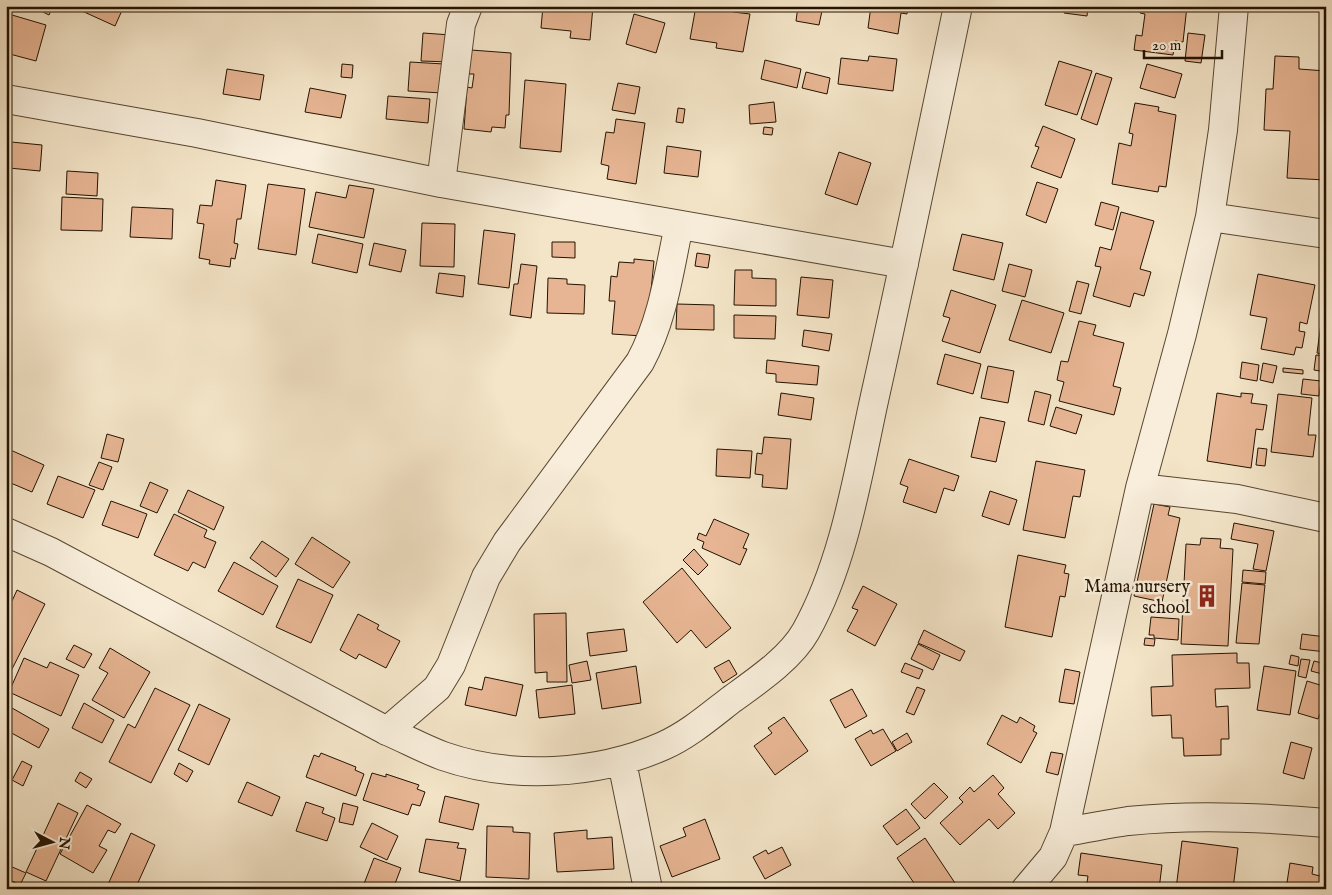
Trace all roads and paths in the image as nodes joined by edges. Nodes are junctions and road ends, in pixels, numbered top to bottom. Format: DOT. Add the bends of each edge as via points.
graph roads {
  1 [pos="468,6"];
  2 [pos="958,6"];
  3 [pos="1234,6"];
  4 [pos="6,99"];
  5 [pos="441,183"];
  6 [pos="1210,217"];
  7 [pos="679,225"];
  8 [pos="1326,234"];
  9 [pos="904,264"];
  10 [pos="1140,488"];
  11 [pos="1326,518"];
  12 [pos="6,532"];
  13 [pos="387,730"];
  14 [pos="622,762"];
  15 [pos="1326,823"];
  16 [pos="1064,832"];
  17 [pos="648,889"];
  18 [pos="1026,889"];
  1 -- 5 [label="street" via="461,24"];
  2 -- 9 [label="street"];
  3 -- 6 [label="street" via="1223,130"];
  4 -- 5 [label="street" via="197,132"];
  5 -- 7 [label="street"];
  6 -- 8 [label="street"];
  6 -- 10 [label="street"];
  7 -- 9 [label="street"];
  7 -- 13 [label="street" via="661,313 652,341 640,362 507,542 486,577 451,665 437,688"];
  9 -- 14 [label="street" via="862,457 831,578 804,634 773,669 696,727 665,745"];
  10 -- 11 [label="street" via="1237,499"];
  10 -- 16 [label="street"];
  12 -- 13 [label="street" via="51,552"];
  13 -- 14 [label="street" via="444,756 484,766 550,771"];
  14 -- 17 [label="street"];
  15 -- 16 [label="street" via="1206,817 1128,821"];
  16 -- 18 [label="street" via="1053,857"];
}
